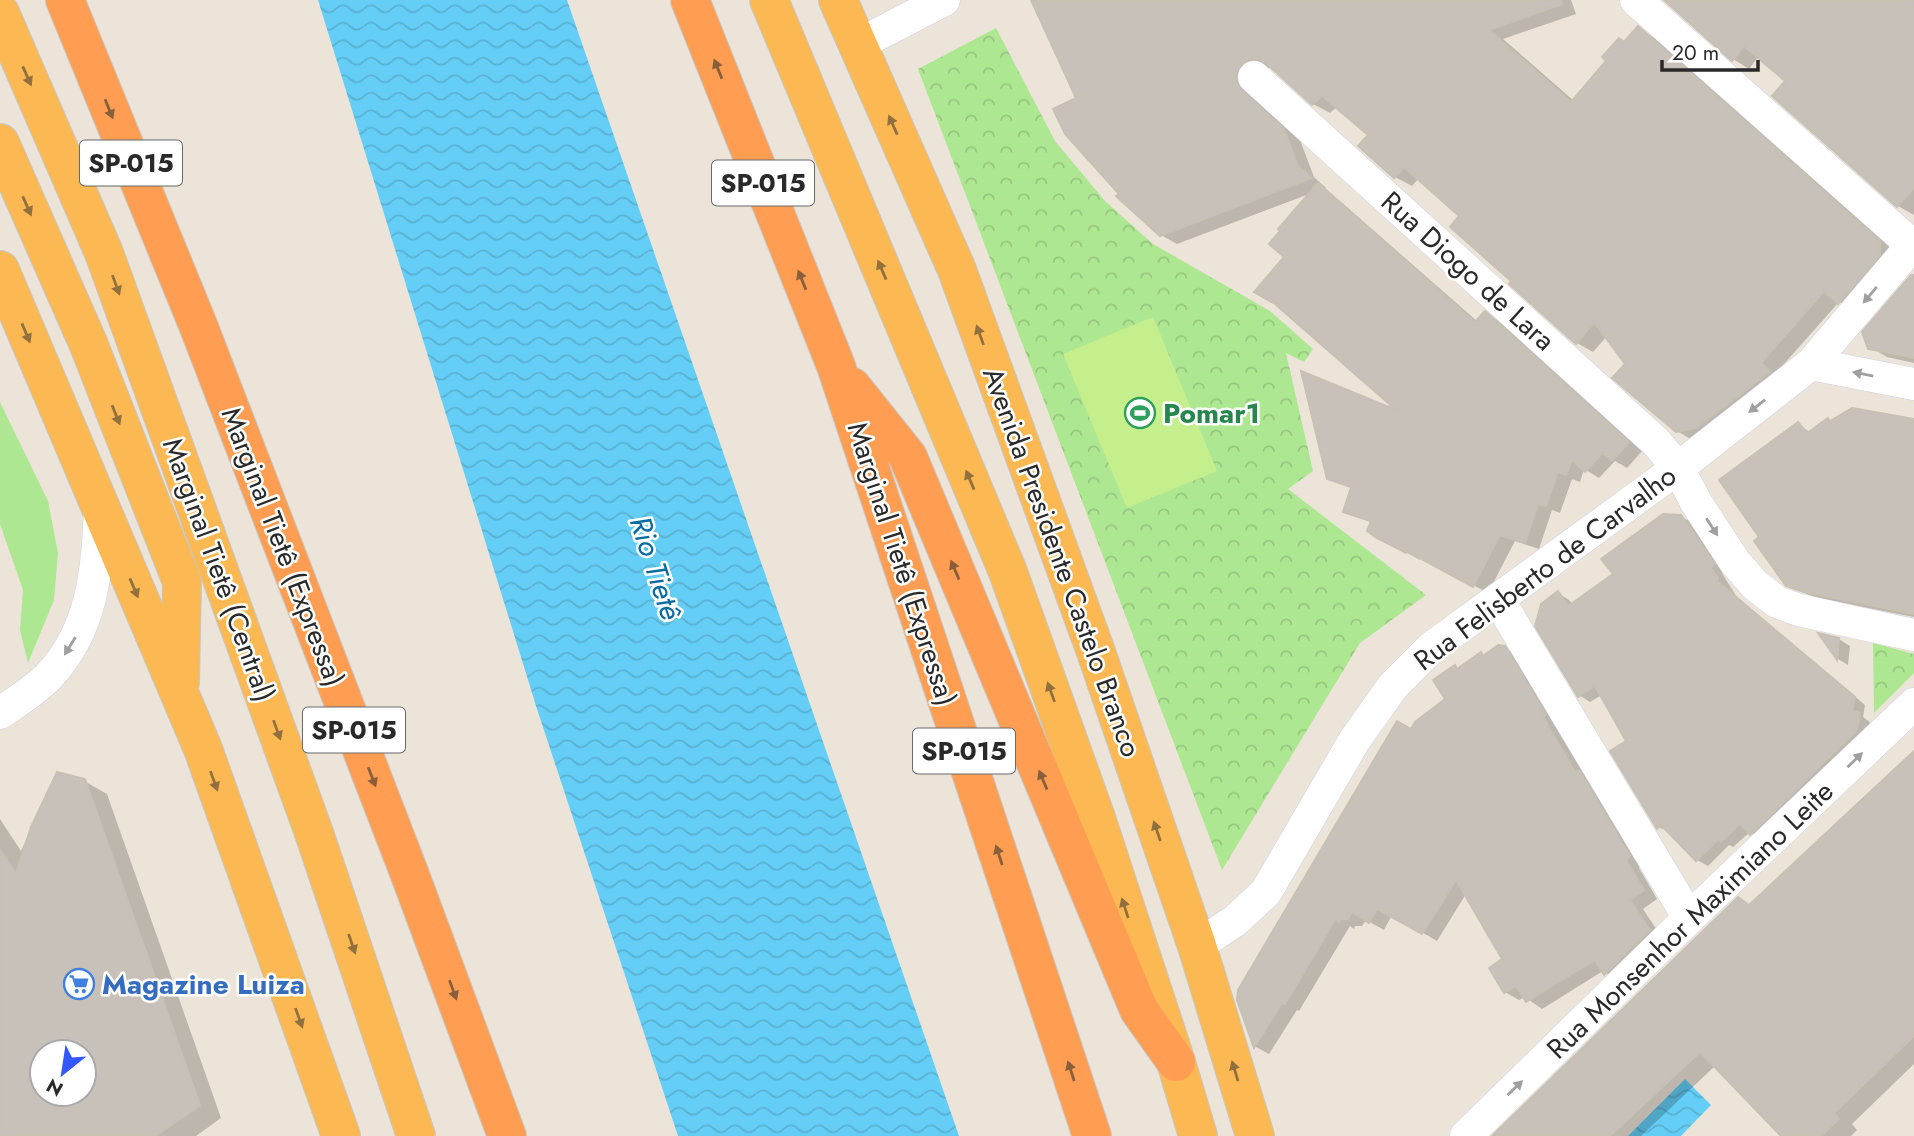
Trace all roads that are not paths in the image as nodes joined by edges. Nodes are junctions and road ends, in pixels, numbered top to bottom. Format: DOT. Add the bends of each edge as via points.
graph roads {
  1 [pos="65,0"];
  2 [pos="690,0"];
  3 [pos="769,0"];
  4 [pos="838,0"];
  5 [pos="944,0"];
  6 [pos="1636,0"];
  7 [pos="0,13"];
  8 [pos="857,45"];
  9 [pos="1254,77"];
  10 [pos="0,143"];
  11 [pos="1913,244"];
  12 [pos="0,270"];
  13 [pos="1811,364"];
  14 [pos="836,366"];
  15 [pos="1914,384"];
  16 [pos="1678,467"];
  17 [pos="100,510"];
  18 [pos="1498,599"];
  19 [pos="1914,635"];
  20 [pos="180,695"];
  21 [pos="1914,704"];
  22 [pos="0,713"];
  23 [pos="1689,918"];
  24 [pos="1197,946"];
  25 [pos="1176,1062"];
  26 [pos="341,1136"];
  27 [pos="416,1136"];
  28 [pos="507,1136"];
  29 [pos="1092,1136"];
  30 [pos="1198,1136"];
  31 [pos="1255,1136"];
  32 [pos="1466,1136"];
  1 -- 28 [label="highway, Marginal Tietê (Expressa) / SP-015, one-way" via="203,338"];
  14 -- 2 [label="highway, Marginal Tietê (Expressa) / SP-015, one-way"];
  25 -- 3 [label="highway, one-way" via="1009,572"];
  4 -- 8 [label="highway, Avenida Presidente Castelo Branco"];
  5 -- 8 [label="street"];
  6 -- 11 [label="street"];
  7 -- 27 [label="highway, Marginal Tietê (Central), one-way" via="104,253 314,832"];
  24 -- 8 [label="highway, Avenida Presidente Castelo Branco, one-way" via="957,271"];
  9 -- 16 [label="street, Rua Diogo de Lara" via="1656,442"];
  10 -- 20 [label="highway, one-way" via="88,343 182,582"];
  11 -- 13 [label="street, Rua Felisberto de Carvalho, one-way"];
  12 -- 17 [label="highway, one-way"];
  15 -- 13 [label="street, one-way"];
  13 -- 16 [label="street, Rua Felisberto de Carvalho, one-way"];
  25 -- 14 [label="highway, one-way" via="1139,1010 908,457"];
  29 -- 14 [label="highway, Marginal Tietê (Expressa) / SP-015, one-way"];
  16 -- 18 [label="street, Rua Felisberto de Carvalho"];
  16 -- 19 [label="street, Rua Diogo de Lara, one-way" via="1735,562 1777,602"];
  17 -- 20 [label="highway, one-way"];
  17 -- 22 [label="street, one-way" via="90,604 72,645 48,677"];
  18 -- 23 [label="street"];
  18 -- 24 [label="street, Rua Felisberto de Carvalho" via="1432,648 1393,686 1354,741 1266,892 1236,920"];
  20 -- 26 [label="highway, one-way"];
  23 -- 21 [label="street, Rua Monsenhor Maximiano Leite, one-way"];
  32 -- 23 [label="street, Rua Monsenhor Maximiano Leite, one-way"];
  31 -- 24 [label="highway, Avenida Presidente Castelo Branco, one-way"];
  25 -- 30 [label="highway"];
}
